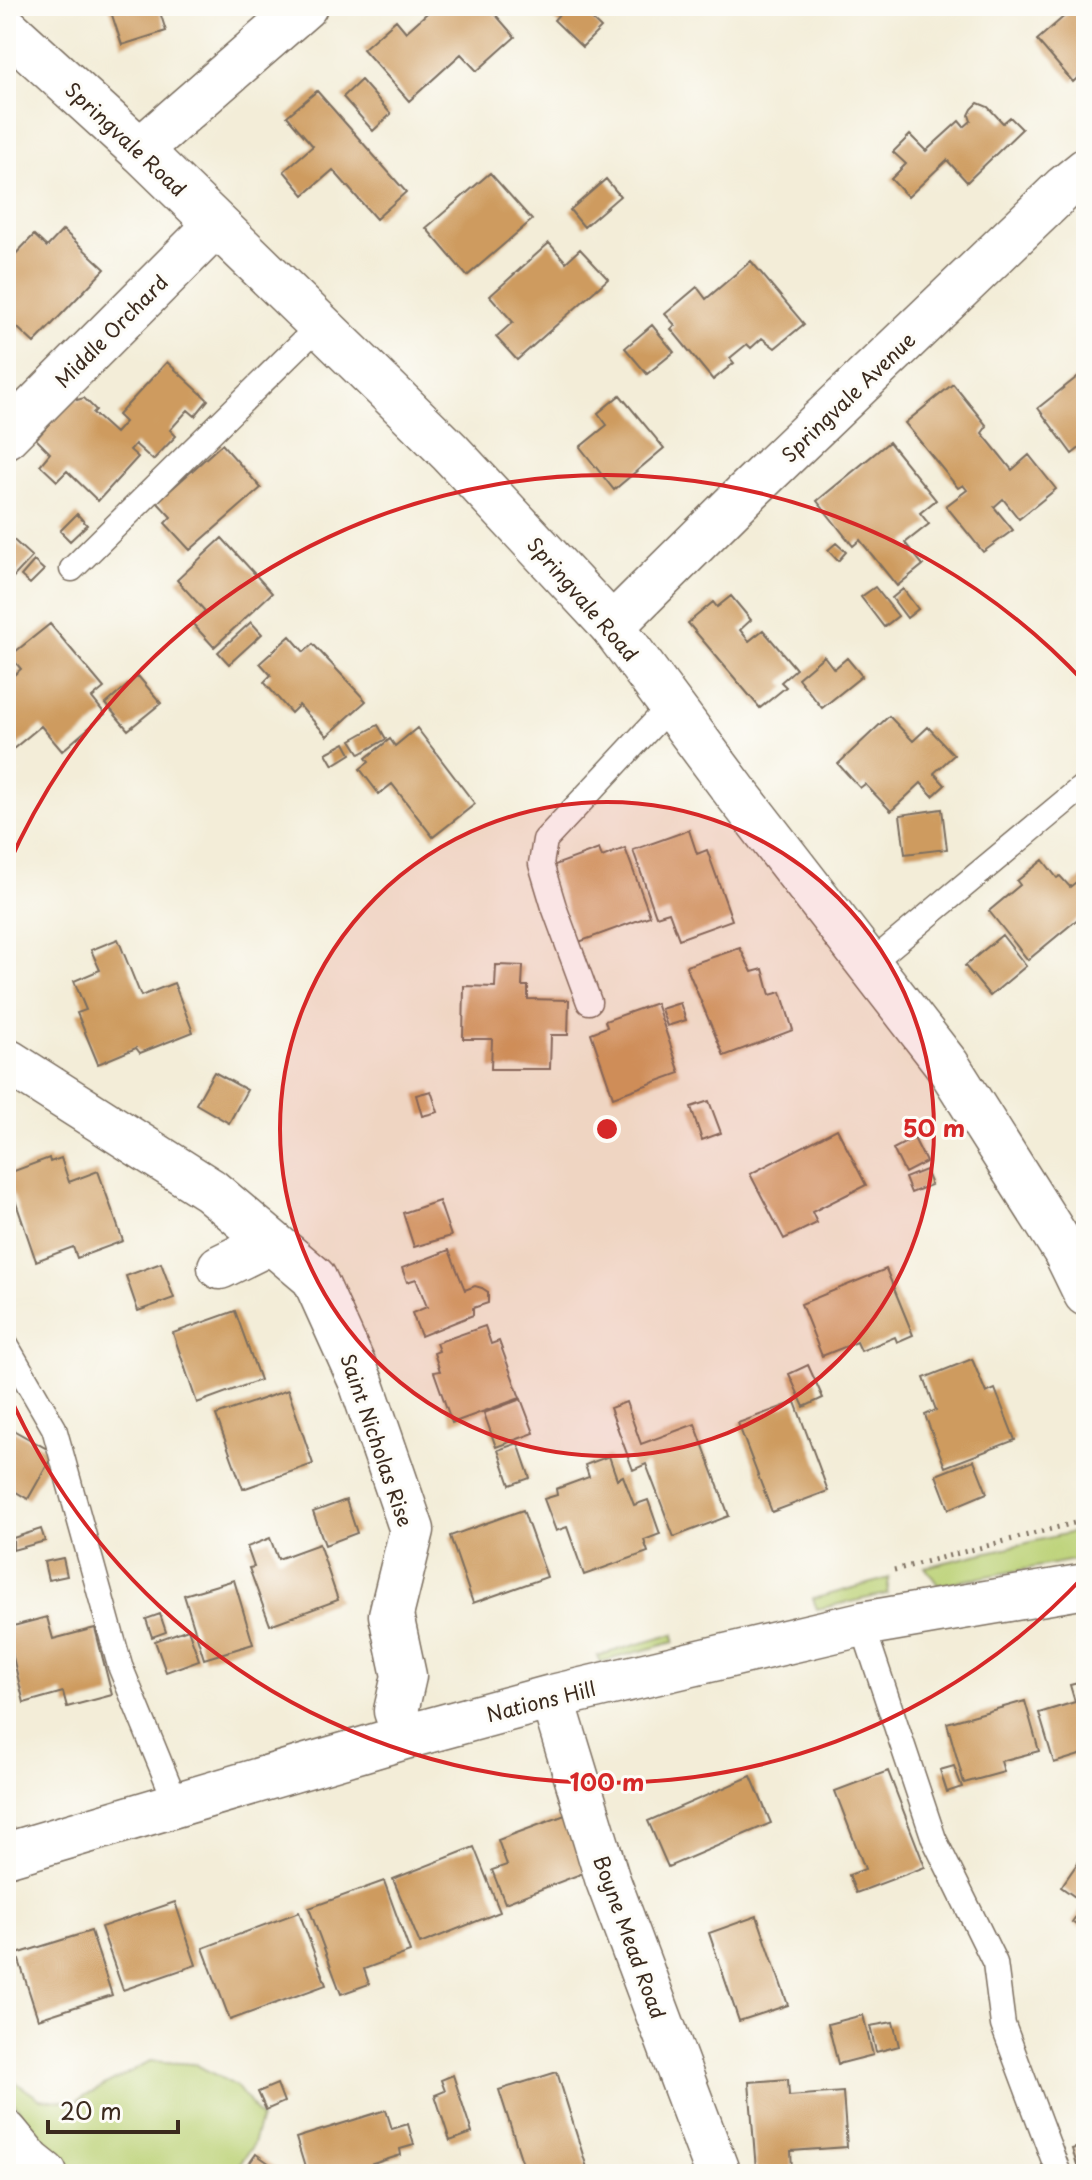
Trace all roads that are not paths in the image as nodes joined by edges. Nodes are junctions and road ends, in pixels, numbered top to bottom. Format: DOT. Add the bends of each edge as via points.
graph roads {
  1 [pos="305,6"];
  2 [pos="6,28"];
  3 [pos="140,150"];
  4 [pos="1086,170"];
  5 [pos="216,225"];
  6 [pos="320,325"];
  7 [pos="6,436"];
  8 [pos="72,569"];
  9 [pos="612,626"];
  10 [pos="671,705"];
  11 [pos="1086,784"];
  12 [pos="871,963"];
  13 [pos="589,1002"];
  14 [pos="9,1062"];
  15 [pos="271,1242"];
  16 [pos="220,1267"];
  17 [pos="1086,1294"];
  18 [pos="6,1345"];
  19 [pos="1086,1586"];
  20 [pos="862,1624"];
  21 [pos="552,1697"];
  22 [pos="405,1737"];
  23 [pos="177,1805"];
  24 [pos="6,1855"];
  25 [pos="6,2133"];
  26 [pos="45,2174"];
  27 [pos="718,2174"];
  28 [pos="1059,2174"];
  1 -- 3 [label="street"];
  2 -- 3 [label="street, Springvale Road"];
  3 -- 5 [label="street, Springvale Road"];
  4 -- 9 [label="street, Springvale Avenue"];
  5 -- 6 [label="street, Springvale Road"];
  5 -- 7 [label="street, Middle Orchard"];
  6 -- 8 [label="lane"];
  6 -- 9 [label="street, Springvale Road" via="450,452"];
  9 -- 10 [label="street, Springvale Road"];
  10 -- 12 [label="street, Springvale Road"];
  10 -- 13 [label="lane" via="545,840 541,864"];
  11 -- 12 [label="lane"];
  12 -- 17 [label="street, Springvale Road" via="948,1066 1065,1251"];
  14 -- 15 [label="street, Saint Nicholas Rise" via="210,1190"];
  15 -- 16 [label="street"];
  15 -- 22 [label="street, Saint Nicholas Rise" via="314,1278 361,1382 412,1530 391,1615 404,1676 396,1711"];
  18 -- 23 [label="lane" via="54,1428 120,1666"];
  19 -- 20 [label="street, Nations Hill"];
  20 -- 21 [label="street, Nations Hill"];
  20 -- 28 [label="lane" via="934,1839 995,1963 1003,2025"];
  21 -- 22 [label="street, Nations Hill"];
  21 -- 27 [label="street, Boyne Mead Road" via="607,1878"];
  22 -- 23 [label="street, Nations Hill"];
  23 -- 24 [label="street, Nations Hill"];
  25 -- 26 [label="street"];
}
